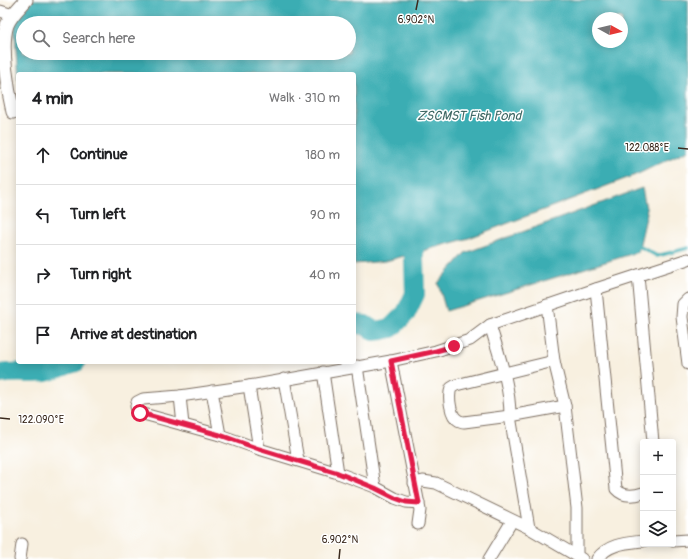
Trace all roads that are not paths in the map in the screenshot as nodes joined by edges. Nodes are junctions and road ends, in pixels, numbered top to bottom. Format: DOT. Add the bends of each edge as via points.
graph roads {
  1 [pos="26,0"];
  2 [pos="0,10"];
  3 [pos="13,15"];
  4 [pos="2,48"];
  5 [pos="4,90"];
  6 [pos="0,107"];
  7 [pos="16,115"];
  8 [pos="688,259"];
  9 [pos="638,275"];
  10 [pos="596,288"];
  11 [pos="688,299"];
  12 [pos="547,305"];
  13 [pos="490,325"];
  14 [pos="554,360"];
  15 [pos="391,361"];
  16 [pos="688,364"];
  17 [pos="357,366"];
  18 [pos="323,372"];
  19 [pos="504,374"];
  20 [pos="284,379"];
  21 [pos="248,386"];
  22 [pos="212,391"];
  23 [pos="180,396"];
  24 [pos="565,406"];
  25 [pos="510,416"];
  26 [pos="183,425"];
  27 [pos="220,435"];
  28 [pos="653,439"];
  29 [pos="259,449"];
  30 [pos="298,460"];
  31 [pos="338,473"];
  32 [pos="414,482"];
  33 [pos="375,488"];
  34 [pos="640,493"];
  35 [pos="419,503"];
  36 [pos="512,521"];
  37 [pos="418,524"];
  38 [pos="529,528"];
  39 [pos="688,540"];
  40 [pos="676,541"];
  41 [pos="640,542"];
  42 [pos="22,544"];
  43 [pos="579,557"];
  44 [pos="20,559"];
  45 [pos="490,559"];
  46 [pos="597,559"];
  1 -- 3 [label="street"];
  2 -- 3 [label="street"];
  3 -- 4 [label="street" via="5,32"];
  4 -- 5 [label="street"];
  5 -- 7 [label="street"];
  6 -- 7 [label="street"];
  8 -- 9 [label="street"];
  9 -- 10 [label="street"];
  9 -- 28 [label="street"];
  10 -- 12 [label="street"];
  10 -- 34 [label="street" via="616,490 627,495"];
  11 -- 16 [label="street" via="683,304 682,317"];
  12 -- 13 [label="street"];
  12 -- 14 [label="street"];
  13 -- 15 [label="street" via="470,340 454,346"];
  13 -- 19 [label="street"];
  14 -- 19 [label="street"];
  14 -- 24 [label="street"];
  15 -- 17 [label="street"];
  15 -- 32 [label="street"];
  17 -- 18 [label="street"];
  17 -- 33 [label="street"];
  18 -- 20 [label="street"];
  18 -- 31 [label="street"];
  19 -- 25 [label="street" via="510,400"];
  19 -- 25 [label="street" via="450,388 450,404 458,421"];
  20 -- 21 [label="street"];
  20 -- 30 [label="street"];
  21 -- 22 [label="street"];
  21 -- 29 [label="street"];
  22 -- 23 [label="street"];
  22 -- 27 [label="street"];
  23 -- 26 [label="street"];
  23 -- 26 [label="street" via="140,400 136,406 140,413"];
  24 -- 25 [label="street"];
  24 -- 43 [label="street" via="577,508"];
  25 -- 38 [label="street"];
  26 -- 27 [label="street"];
  27 -- 29 [label="street"];
  29 -- 30 [label="street"];
  30 -- 31 [label="street"];
  31 -- 33 [label="street"];
  32 -- 35 [label="street"];
  32 -- 36 [label="street" via="436,482"];
  33 -- 35 [label="street" via="406,502"];
  35 -- 37 [label="street"];
  36 -- 38 [label="street"];
  36 -- 45 [label="street"];
  38 -- 43 [label="street"];
  39 -- 40 [label="street"];
  41 -- 46 [label="street" via="610,547"];
  42 -- 44 [label="street"];
}
